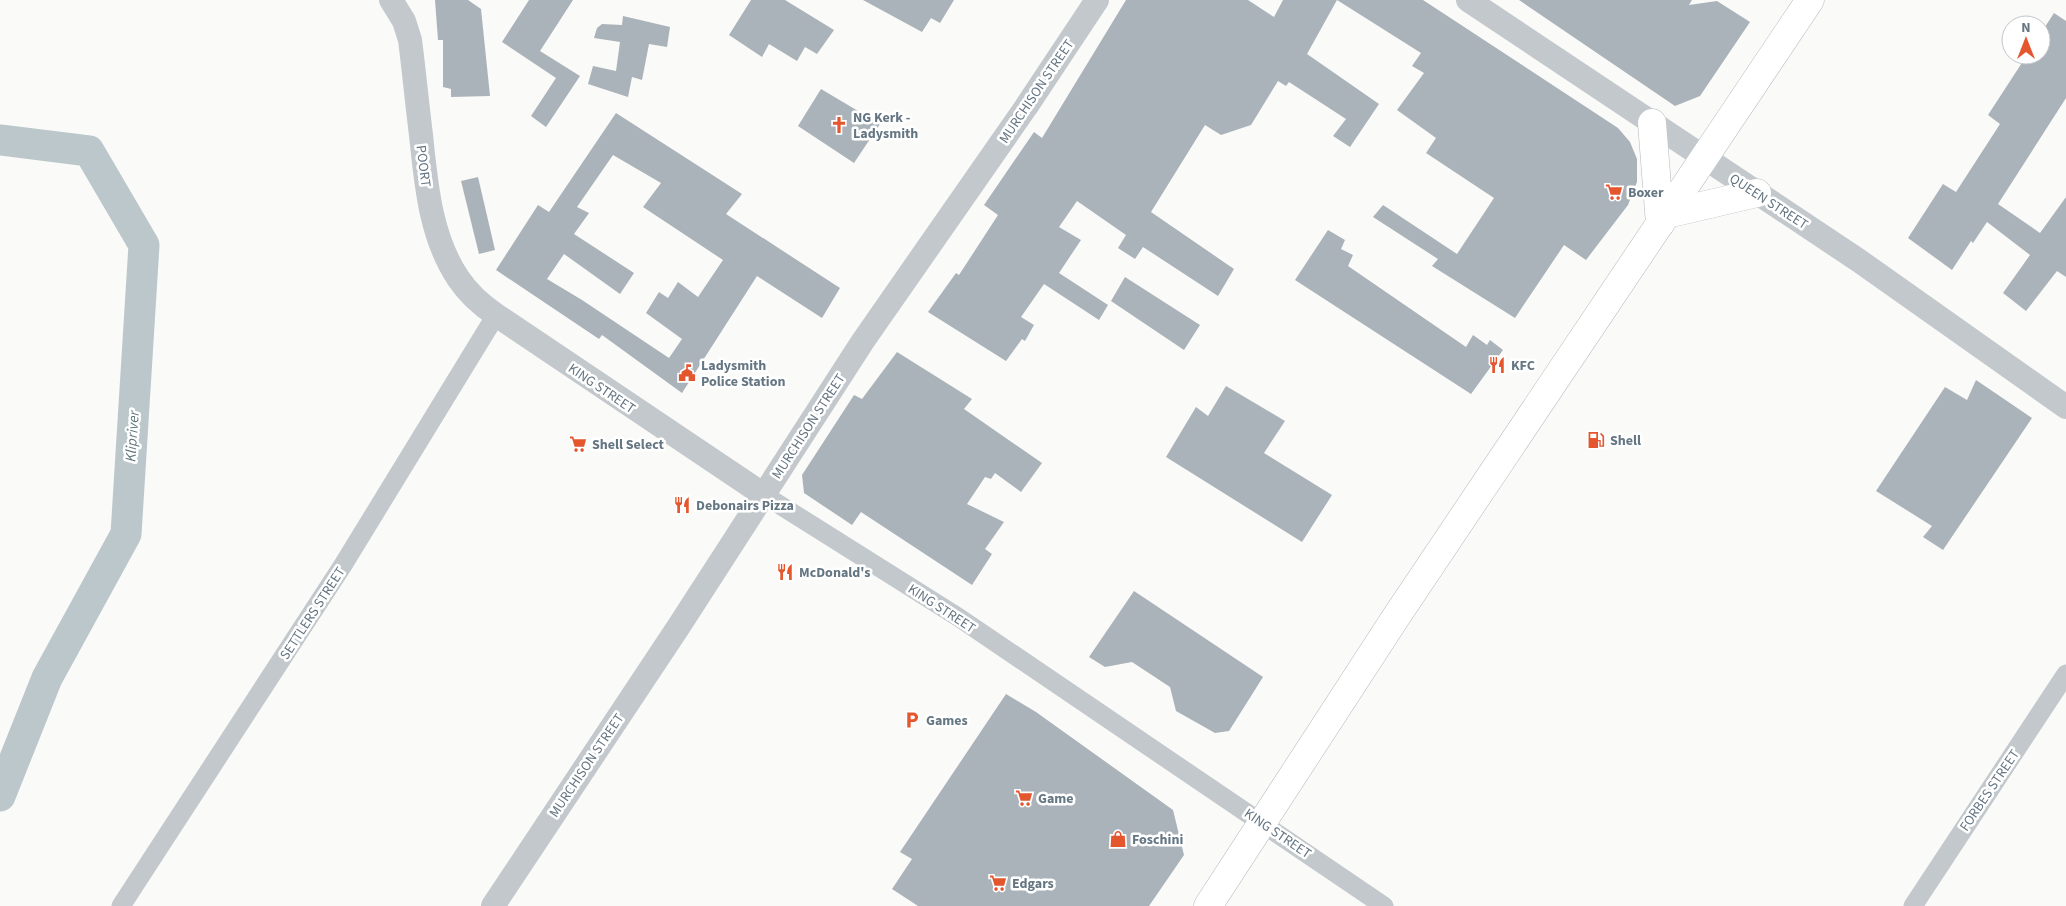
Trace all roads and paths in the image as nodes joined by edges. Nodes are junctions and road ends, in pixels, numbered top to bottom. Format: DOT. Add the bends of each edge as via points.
graph roads {
  1 [pos="391,0"];
  2 [pos="1097,0"];
  3 [pos="1468,0"];
  4 [pos="1810,0"];
  5 [pos="1652,123"];
  6 [pos="1704,158"];
  7 [pos="1758,194"];
  8 [pos="1664,219"];
  9 [pos="496,315"];
  10 [pos="2066,407"];
  11 [pos="764,495"];
  12 [pos="2066,674"];
  13 [pos="1262,822"];
  14 [pos="121,906"];
  15 [pos="493,906"];
  16 [pos="1208,906"];
  17 [pos="1384,906"];
  18 [pos="1912,906"];
  1 -- 9 [label="street, POORT" via="404,21 410,40 426,186 437,233 459,280 468,292"];
  2 -- 11 [label="street, MURCHISON STREET" via="863,341"];
  3 -- 5 [label="street, QUEEN STREET"];
  4 -- 6 [label="highway"];
  5 -- 6 [label="street, QUEEN STREET"];
  5 -- 8 [label="highway"];
  6 -- 7 [label="street, QUEEN STREET"];
  6 -- 8 [label="highway"];
  7 -- 8 [label="highway"];
  7 -- 10 [label="street, QUEEN STREET" via="1858,260"];
  8 -- 13 [label="highway"];
  9 -- 11 [label="street, KING STREET"];
  9 -- 14 [label="street, SETTLERS STREET" via="343,565"];
  11 -- 13 [label="street, KING STREET" via="958,617"];
  11 -- 15 [label="street, MURCHISON STREET"];
  12 -- 18 [label="street, FORBES STREET"];
  13 -- 16 [label="highway"];
  13 -- 17 [label="street, KING STREET"];
}
